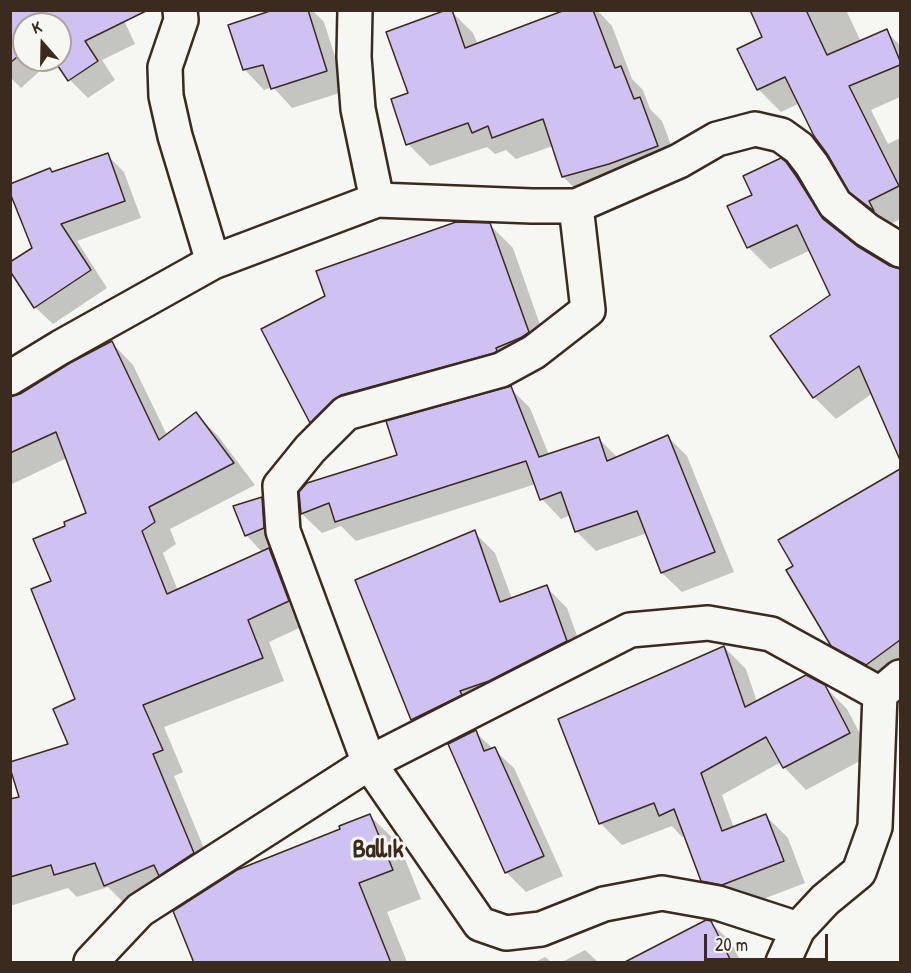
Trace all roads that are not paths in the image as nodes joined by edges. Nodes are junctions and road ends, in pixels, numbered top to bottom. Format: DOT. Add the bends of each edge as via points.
graph roads {
  1 [pos="180,10"];
  2 [pos="355,10"];
  3 [pos="377,200"];
  4 [pos="576,206"];
  5 [pos="900,250"];
  6 [pos="213,262"];
  7 [pos="10,378"];
  8 [pos="890,685"];
  9 [pos="369,763"];
  10 [pos="798,929"];
  11 [pos="91,963"];
  12 [pos="783,963"];
  1 -- 6 [label="street" via="181,20 165,67 166,96 174,136"];
  2 -- 3 [label="street" via="358,108"];
  3 -- 4 [label="street"];
  3 -- 6 [label="street"];
  4 -- 5 [label="street" via="680,161 717,140 755,129 781,135 799,148 835,204"];
  4 -- 9 [label="street" via="588,310 534,352 501,370 346,413 310,448 280,486 283,531"];
  6 -- 7 [label="street"];
  8 -- 9 [label="street" via="771,634 708,622 630,630"];
  8 -- 10 [label="street" via="875,827 859,873 825,900"];
  9 -- 10 [label="street" via="480,924 506,933 540,929 604,904 662,893 718,903"];
  9 -- 11 [label="street" via="140,910"];
  10 -- 12 [label="street"];
}
